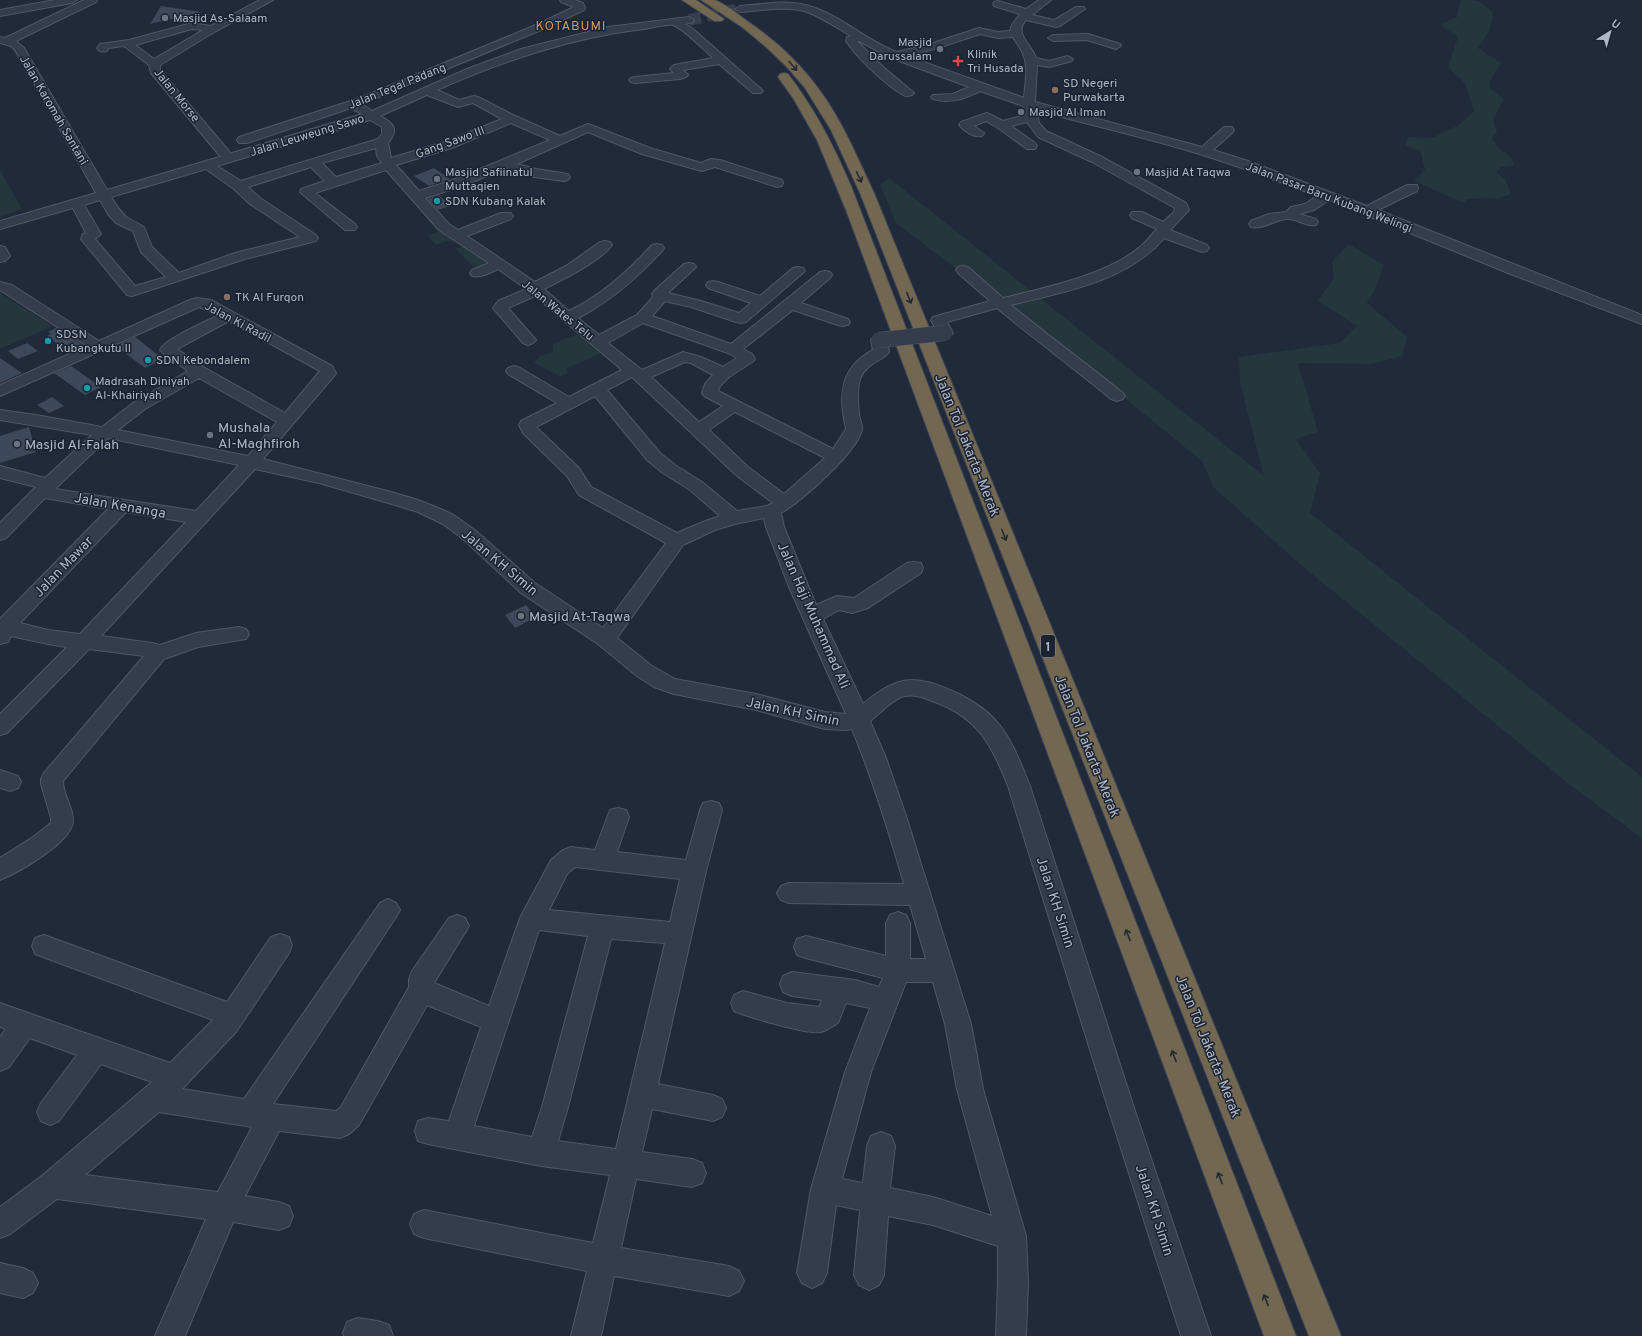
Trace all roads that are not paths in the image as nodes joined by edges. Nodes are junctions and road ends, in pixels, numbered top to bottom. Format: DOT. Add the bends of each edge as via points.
graph roads {
  1 [pos="72,0"];
  2 [pos="92,0"];
  3 [pos="565,0"];
  4 [pos="708,0"];
  5 [pos="242,1"];
  6 [pos="265,2"];
  7 [pos="1029,2"];
  8 [pos="1043,2"];
  9 [pos="998,4"];
  10 [pos="740,9"];
  11 [pos="688,10"];
  12 [pos="1080,10"];
  13 [pos="0,13"];
  14 [pos="581,13"];
  15 [pos="1025,15"];
  16 [pos="675,22"];
  17 [pos="966,22"];
  18 [pos="207,28"];
  19 [pos="608,30"];
  20 [pos="982,31"];
  21 [pos="1016,34"];
  22 [pos="165,35"];
  23 [pos="860,38"];
  24 [pos="2,43"];
  25 [pos="1024,45"];
  26 [pos="1116,46"];
  27 [pos="103,49"];
  28 [pos="134,49"];
  29 [pos="895,56"];
  30 [pos="1068,59"];
  31 [pos="721,60"];
  32 [pos="1032,61"];
  33 [pos="154,64"];
  34 [pos="29,76"];
  35 [pos="635,80"];
  36 [pos="978,87"];
  37 [pos="426,90"];
  38 [pos="757,91"];
  39 [pos="908,93"];
  40 [pos="937,97"];
  41 [pos="1029,104"];
  42 [pos="362,109"];
  43 [pos="44,115"];
  44 [pos="1032,117"];
  45 [pos="510,118"];
  46 [pos="64,125"];
  47 [pos="1002,125"];
  48 [pos="337,127"];
  49 [pos="51,128"];
  50 [pos="1228,130"];
  51 [pos="978,133"];
  52 [pos="560,140"];
  53 [pos="356,141"];
  54 [pos="382,142"];
  55 [pos="1031,146"];
  56 [pos="227,147"];
  57 [pos="1205,151"];
  58 [pos="206,152"];
  59 [pos="313,162"];
  60 [pos="389,164"];
  61 [pos="506,164"];
  62 [pos="208,165"];
  63 [pos="564,176"];
  64 [pos="112,180"];
  65 [pos="777,183"];
  66 [pos="239,186"];
  67 [pos="332,188"];
  68 [pos="1412,188"];
  69 [pos="94,192"];
  70 [pos="1327,195"];
  71 [pos="417,196"];
  72 [pos="77,204"];
  73 [pos="1367,211"];
  74 [pos="1137,215"];
  75 [pos="1290,215"];
  76 [pos="506,216"];
  77 [pos="1311,222"];
  78 [pos="1256,224"];
  79 [pos="0,225"];
  80 [pos="350,227"];
  81 [pos="1164,230"];
  82 [pos="457,235"];
  83 [pos="605,246"];
  84 [pos="657,248"];
  85 [pos="1202,248"];
  86 [pos="0,250"];
  87 [pos="0,258"];
  88 [pos="499,264"];
  89 [pos="689,267"];
  90 [pos="963,270"];
  91 [pos="798,271"];
  92 [pos="478,273"];
  93 [pos="825,275"];
  94 [pos="176,278"];
  95 [pos="0,286"];
  96 [pos="536,289"];
  97 [pos="660,297"];
  98 [pos="762,302"];
  99 [pos="1000,303"];
  100 [pos="790,304"];
  101 [pos="703,306"];
  102 [pos="228,316"];
  103 [pos="568,317"];
  104 [pos="642,318"];
  105 [pos="1642,320"];
  106 [pos="843,322"];
  107 [pos="528,340"];
  108 [pos="598,342"];
  109 [pos="97,346"];
  110 [pos="733,350"];
  111 [pos="199,371"];
  112 [pos="514,371"];
  113 [pos="637,373"];
  114 [pos="724,374"];
  115 [pos="597,388"];
  116 [pos="0,391"];
  117 [pos="1117,396"];
  118 [pos="568,403"];
  119 [pos="734,405"];
  120 [pos="0,415"];
  121 [pos="286,420"];
  122 [pos="697,430"];
  123 [pos="104,433"];
  124 [pos="836,457"];
  125 [pos="252,462"];
  126 [pos="0,472"];
  127 [pos="45,488"];
  128 [pos="121,506"];
  129 [pos="779,507"];
  130 [pos="198,518"];
  131 [pos="733,518"];
  132 [pos="0,534"];
  133 [pos="677,541"];
  134 [pos="914,568"];
  135 [pos="811,616"];
  136 [pos="2,631"];
  137 [pos="239,634"];
  138 [pos="606,640"];
  139 [pos="85,641"];
  140 [pos="157,654"];
  141 [pos="858,718"];
  142 [pos="0,727"];
  143 [pos="711,810"];
  144 [pos="618,817"];
  145 [pos="603,860"];
  146 [pos="0,870"];
  147 [pos="694,871"];
  148 [pos="789,893"];
  149 [pos="918,895"];
  150 [pos="388,910"];
  151 [pos="532,918"];
  152 [pos="898,923"];
  153 [pos="457,926"];
  154 [pos="602,927"];
  155 [pos="680,934"];
  156 [pos="280,945"];
  157 [pos="44,946"];
  158 [pos="806,947"];
  159 [pos="898,970"];
  160 [pos="942,970"];
  161 [pos="792,984"];
  162 [pos="422,989"];
  163 [pos="838,990"];
  164 [pos="886,1001"];
  165 [pos="743,1003"];
  166 [pos="232,1015"];
  167 [pos="0,1016"];
  168 [pos="496,1021"];
  169 [pos="25,1024"];
  170 [pos="96,1050"];
  171 [pos="0,1058"];
  172 [pos="175,1078"];
  173 [pos="642,1094"];
  174 [pos="155,1098"];
  175 [pos="713,1108"];
  176 [pos="50,1112"];
  177 [pos="261,1115"];
  178 [pos="428,1131"];
  179 [pos="457,1136"];
  180 [pos="881,1146"];
  181 [pos="541,1152"];
  182 [pos="627,1163"];
  183 [pos="692,1173"];
  184 [pos="53,1185"];
  185 [pos="825,1189"];
  186 [pos="875,1200"];
  187 [pos="225,1207"];
  188 [pos="279,1216"];
  189 [pos="0,1224"];
  190 [pos="424,1224"];
  191 [pos="1012,1236"];
  192 [pos="604,1260"];
  193 [pos="812,1273"];
  194 [pos="869,1275"];
  195 [pos="729,1281"];
  196 [pos="170,1336"];
  197 [pos="586,1336"];
  198 [pos="1011,1336"];
  199 [pos="1196,1336"];
  200 [pos="1280,1336"];
  201 [pos="1325,1336"];
  1 -- 13 [label="street"];
  2 -- 24 [label="street"];
  3 -- 14 [label="street" via="579,5"];
  4 -- 201 [label="highway, Jalan Tol Jakarta–Merak / 1, one-way" via="767,40 788,60 817,94 848,152"];
  5 -- 6 [label="street"];
  6 -- 18 [label="street, Jalan Morse"];
  7 -- 8 [label="street"];
  8 -- 15 [label="street"];
  9 -- 15 [label="street"];
  10 -- 23 [label="street, Jalan Pasar Baru Kubang Welingi" via="776,6 806,9 822,15"];
  11 -- 16 [label="street, Jalan Leuweung Sawo"];
  200 -- 11 [label="highway, Jalan Tol Jakarta–Merak / 1, one-way" via="871,256 823,136 799,94 768,58 742,35 709,12"];
  12 -- 15 [label="street" via="1056,24"];
  14 -- 19 [label="street"];
  14 -- 42 [label="street, Jalan Tegal Padang"];
  15 -- 21 [label="street" via="1016,26"];
  16 -- 19 [label="street, Jalan Leuweung Sawo"];
  16 -- 31 [label="street"];
  17 -- 20 [label="street"];
  18 -- 22 [label="street" via="192,26"];
  18 -- 33 [label="street, Jalan Morse"];
  19 -- 37 [label="street, Jalan Leuweung Sawo" via="513,54"];
  20 -- 21 [label="street" via="998,35"];
  20 -- 29 [label="street"];
  21 -- 25 [label="street"];
  22 -- 28 [label="street"];
  22 -- 28 [label="street" via="168,42 160,48"];
  23 -- 29 [label="street, Jalan Pasar Baru Kubang Welingi"];
  23 -- 39 [label="street" via="852,38 851,41 873,64"];
  24 -- 34 [label="street, Jalan Karomah Santani"];
  25 -- 26 [label="street" via="1053,38 1088,37"];
  25 -- 32 [label="street"];
  27 -- 28 [label="street" via="104,46 123,42"];
  28 -- 33 [label="street"];
  29 -- 36 [label="street, Jalan Pasar Baru Kubang Welingi"];
  30 -- 32 [label="street" via="1049,64"];
  31 -- 35 [label="street" via="678,67 676,68 682,75 680,76"];
  31 -- 38 [label="street"];
  32 -- 41 [label="street"];
  33 -- 56 [label="street, Jalan Morse" via="155,71"];
  34 -- 43 [label="street, Jalan Karomah Santani"];
  34 -- 46 [label="street, Jalan Karomah Santani"];
  36 -- 40 [label="street" via="951,98"];
  36 -- 41 [label="street, Jalan Pasar Baru Kubang Welingi"];
  37 -- 42 [label="street, Jalan Leuweung Sawo"];
  37 -- 45 [label="street" via="458,104 474,99"];
  41 -- 44 [label="street"];
  41 -- 57 [label="street, Jalan Pasar Baru Kubang Welingi"];
  42 -- 48 [label="street, Jalan Leuweung Sawo"];
  42 -- 54 [label="street, Jalan Wates Telu" via="388,127 388,137"];
  42 -- 56 [label="street, Jalan Tegal Padang"];
  44 -- 47 [label="street"];
  44 -- 81 [label="street" via="1033,123 1042,134 1096,159 1181,206 1181,213"];
  45 -- 52 [label="street"];
  45 -- 60 [label="street, Gang Sawo III" via="448,145"];
  46 -- 49 [label="street"];
  46 -- 69 [label="street, Jalan Karomah Santani"];
  47 -- 51 [label="street" via="987,117 965,125"];
  47 -- 55 [label="street"];
  48 -- 53 [label="street"];
  48 -- 62 [label="street, Jalan Leuweung Sawo"];
  50 -- 57 [label="street"];
  52 -- 61 [label="street"];
  52 -- 65 [label="street" via="588,128 674,160 702,167 716,163"];
  54 -- 59 [label="street"];
  54 -- 60 [label="street, Jalan Wates Telu" via="383,156"];
  56 -- 58 [label="street, Jalan Tegal Padang"];
  56 -- 69 [label="street, Jalan Tegal Padang"];
  57 -- 70 [label="street, Jalan Pasar Baru Kubang Welingi"];
  59 -- 66 [label="street"];
  59 -- 67 [label="street"];
  60 -- 67 [label="street, Gang Sawo III"];
  60 -- 71 [label="street, Jalan Wates Telu"];
  61 -- 63 [label="street" via="534,173"];
  61 -- 71 [label="street"];
  62 -- 66 [label="street"];
  62 -- 69 [label="street, Jalan Leuweung Sawo"];
  64 -- 69 [label="street"];
  66 -- 94 [label="street" via="311,238 240,256"];
  67 -- 80 [label="street" via="319,187 306,192"];
  68 -- 73 [label="street"];
  69 -- 72 [label="street, Jalan Leuweung Sawo"];
  69 -- 94 [label="street, Jalan Karomah Santani" via="121,220 136,226 146,249"];
  70 -- 73 [label="street, Jalan Pasar Baru Kubang Welingi"];
  70 -- 75 [label="street"];
  71 -- 82 [label="street, Jalan Wates Telu" via="444,227"];
  72 -- 79 [label="street, Jalan Leuweung Sawo"];
  72 -- 94 [label="street" via="94,234 88,239 130,291"];
  73 -- 105 [label="street, Jalan Pasar Baru Kubang Welingi"];
  74 -- 81 [label="street"];
  75 -- 77 [label="street"];
  75 -- 78 [label="street" via="1274,217"];
  76 -- 82 [label="street"];
  81 -- 85 [label="street"];
  81 -- 99 [label="street" via="1144,251 1131,260 1060,287"];
  82 -- 88 [label="street, Jalan Wates Telu"];
  83 -- 96 [label="street" via="585,261"];
  84 -- 103 [label="street" via="609,294"];
  86 -- 87 [label="street" via="3,256"];
  88 -- 92 [label="street"];
  88 -- 96 [label="street, Jalan Wates Telu"];
  89 -- 97 [label="street" via="659,294"];
  90 -- 99 [label="street"];
  91 -- 98 [label="street"];
  93 -- 100 [label="street"];
  95 -- 109 [label="street"];
  96 -- 103 [label="street, Jalan Wates Telu"];
  96 -- 107 [label="street" via="503,304 500,308"];
  97 -- 101 [label="street" via="665,296"];
  97 -- 104 [label="street"];
  98 -- 101 [label="street" via="741,319"];
  98 -- 101 [label="street" via="718,287"];
  99 -- 117 [label="street"];
  99 -- 124 [label="street, bridge" via="942,327 880,346 853,377 851,416 854,429"];
  100 -- 106 [label="street"];
  100 -- 110 [label="street"];
  102 -- 109 [label="street, Jalan Ki Radil" via="206,303 197,302"];
  102 -- 111 [label="street" via="168,348"];
  102 -- 121 [label="street, Jalan Ki Radil" via="327,369 328,373"];
  103 -- 108 [label="street, Jalan Wates Telu"];
  104 -- 108 [label="street"];
  104 -- 110 [label="street"];
  108 -- 113 [label="street, Jalan Wates Telu"];
  109 -- 116 [label="street, Jalan Ki Radil"];
  110 -- 114 [label="street" via="747,359"];
  111 -- 121 [label="street"];
  111 -- 123 [label="street" via="139,406"];
  112 -- 118 [label="street"];
  113 -- 114 [label="street" via="682,357"];
  113 -- 115 [label="street"];
  113 -- 122 [label="street, Jalan Wates Telu"];
  114 -- 119 [label="street" via="709,390 710,393"];
  115 -- 118 [label="street"];
  115 -- 131 [label="street" via="654,457 696,486"];
  118 -- 133 [label="street" via="527,425 529,429 573,472 585,491"];
  119 -- 122 [label="street"];
  119 -- 124 [label="street"];
  120 -- 123 [label="street, Jalan KH Simin" via="55,422"];
  121 -- 125 [label="street"];
  122 -- 129 [label="street, Jalan Wates Telu"];
  123 -- 125 [label="street, Jalan KH Simin"];
  123 -- 127 [label="street"];
  124 -- 129 [label="street"];
  125 -- 130 [label="street"];
  125 -- 138 [label="street, Jalan KH Simin" via="420,506 451,521 532,590"];
  126 -- 127 [label="street, Jalan Kenanga"];
  127 -- 128 [label="street, Jalan Kenanga"];
  127 -- 132 [label="street"];
  128 -- 130 [label="street, Jalan Kenanga"];
  128 -- 136 [label="street, Jalan Mawar"];
  129 -- 131 [label="street"];
  129 -- 135 [label="street, Jalan Haji Muhammad Ali" via="775,527"];
  130 -- 139 [label="street"];
  131 -- 133 [label="street"];
  133 -- 138 [label="street"];
  134 -- 135 [label="street" via="861,604 852,606 837,603"];
  135 -- 141 [label="street, Jalan Haji Muhammad Ali" via="850,695"];
  136 -- 139 [label="street"];
  137 -- 140 [label="street" via="196,640"];
  138 -- 141 [label="street, Jalan KH Simin" via="636,665 670,685 761,703 833,722 849,722"];
  139 -- 140 [label="street" via="152,650"];
  139 -- 142 [label="street"];
  140 -- 146 [label="street" via="52,779 62,826 28,853"];
  141 -- 149 [label="street, Jalan Haji Muhammad Ali" via="873,752 895,816"];
  141 -- 199 [label="street, Jalan KH Simin" via="884,697 901,689 922,689 947,697 972,710 985,722 1006,753 1019,786"];
  143 -- 147 [label="street"];
  144 -- 145 [label="street"];
  145 -- 147 [label="street"];
  145 -- 151 [label="street" via="571,857 559,866"];
  147 -- 155 [label="street"];
  148 -- 149 [label="street"];
  149 -- 160 [label="street, Jalan Haji Muhammad Ali"];
  150 -- 177 [label="street"];
  151 -- 154 [label="street"];
  151 -- 168 [label="street"];
  152 -- 159 [label="street"];
  153 -- 162 [label="street" via="421,980"];
  154 -- 155 [label="street"];
  154 -- 181 [label="street"];
  155 -- 173 [label="street"];
  156 -- 166 [label="street"];
  157 -- 166 [label="street"];
  158 -- 159 [label="street"];
  159 -- 160 [label="street"];
  159 -- 164 [label="street"];
  160 -- 191 [label="street, Jalan Haji Muhammad Ali" via="958,1024 970,1088"];
  161 -- 163 [label="street"];
  162 -- 168 [label="street" via="427,994"];
  162 -- 177 [label="street" via="345,1121 333,1125"];
  163 -- 164 [label="street" via="856,992"];
  163 -- 165 [label="street" via="829,1014 820,1020 787,1015"];
  164 -- 185 [label="street" via="858,1072"];
  166 -- 172 [label="street"];
  167 -- 169 [label="street"];
  168 -- 179 [label="street"];
  169 -- 170 [label="street"];
  169 -- 171 [label="street"];
  170 -- 172 [label="street"];
  170 -- 176 [label="street"];
  172 -- 174 [label="street"];
  173 -- 175 [label="street"];
  173 -- 182 [label="street"];
  174 -- 177 [label="street"];
  174 -- 184 [label="street"];
  177 -- 187 [label="street"];
  178 -- 179 [label="street"];
  179 -- 181 [label="street"];
  180 -- 186 [label="street"];
  181 -- 182 [label="street"];
  182 -- 183 [label="street"];
  182 -- 192 [label="street"];
  184 -- 187 [label="street"];
  184 -- 189 [label="street"];
  185 -- 186 [label="street"];
  185 -- 193 [label="street"];
  186 -- 191 [label="street" via="934,1211"];
  186 -- 194 [label="street"];
  187 -- 188 [label="street"];
  187 -- 196 [label="street"];
  190 -- 192 [label="street"];
  191 -- 198 [label="street, Jalan Haji Muhammad Ali"];
  192 -- 195 [label="street"];
  192 -- 197 [label="street"];
}
